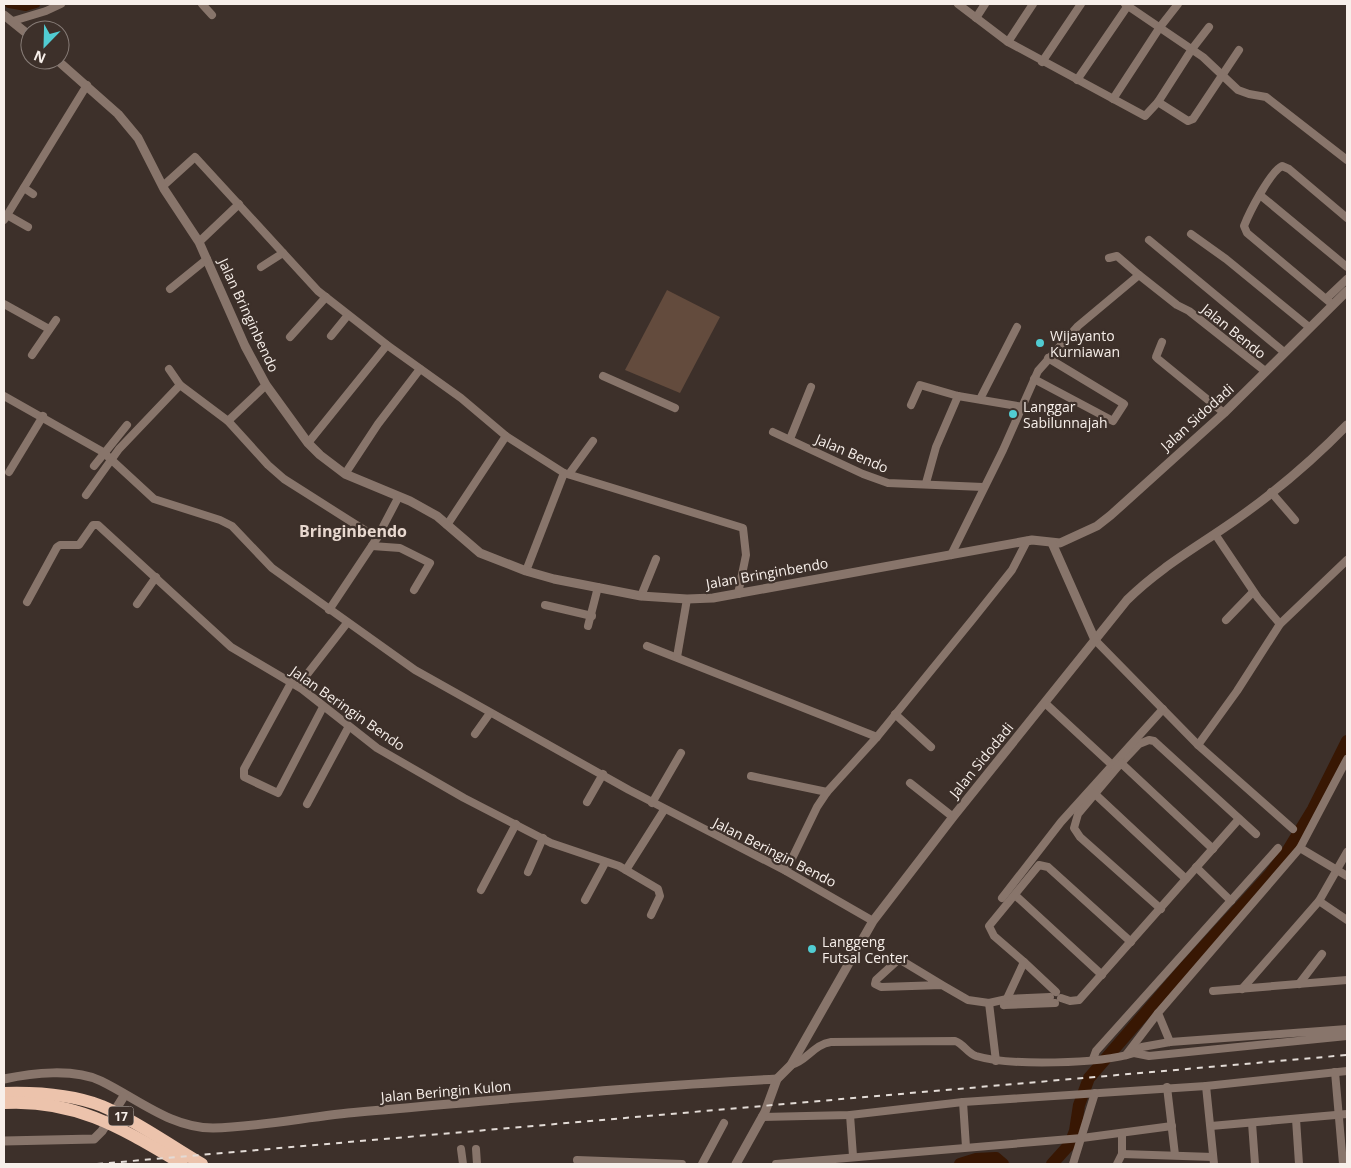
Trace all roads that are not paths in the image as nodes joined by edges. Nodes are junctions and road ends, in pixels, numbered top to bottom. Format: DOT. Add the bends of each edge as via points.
graph roads {
  1 [pos="61,4"];
  2 [pos="202,4"];
  3 [pos="958,4"];
  4 [pos="985,4"];
  5 [pos="1033,4"];
  6 [pos="1081,4"];
  7 [pos="1127,4"];
  8 [pos="1178,4"];
  9 [pos="4,15"];
  10 [pos="212,15"];
  11 [pos="976,18"];
  12 [pos="13,21"];
  13 [pos="20,27"];
  14 [pos="1160,27"];
  15 [pos="1209,27"];
  16 [pos="1008,42"];
  17 [pos="1192,49"];
  18 [pos="1239,50"];
  19 [pos="1042,62"];
  20 [pos="69,70"];
  21 [pos="1224,74"];
  22 [pos="1077,80"];
  23 [pos="87,85"];
  24 [pos="1113,99"];
  25 [pos="1158,102"];
  26 [pos="1347,160"];
  27 [pos="32,174"];
  28 [pos="40,180"];
  29 [pos="161,182"];
  30 [pos="24,188"];
  31 [pos="33,194"];
  32 [pos="1260,195"];
  33 [pos="239,204"];
  34 [pos="6,218"];
  35 [pos="1347,218"];
  36 [pos="28,227"];
  37 [pos="1191,234"];
  38 [pos="1149,240"];
  39 [pos="199,242"];
  40 [pos="283,253"];
  41 [pos="207,258"];
  42 [pos="1108,258"];
  43 [pos="1347,266"];
  44 [pos="261,267"];
  45 [pos="1139,275"];
  46 [pos="1347,279"];
  47 [pos="170,289"];
  48 [pos="1347,291"];
  49 [pos="326,297"];
  50 [pos="1330,302"];
  51 [pos="4,304"];
  52 [pos="348,315"];
  53 [pos="56,320"];
  54 [pos="1017,327"];
  55 [pos="1310,327"];
  56 [pos="50,329"];
  57 [pos="331,336"];
  58 [pos="290,338"];
  59 [pos="1162,342"];
  60 [pos="387,345"];
  61 [pos="1284,352"];
  62 [pos="32,354"];
  63 [pos="1048,358"];
  64 [pos="420,368"];
  65 [pos="168,369"];
  66 [pos="1265,371"];
  67 [pos="603,376"];
  68 [pos="1034,379"];
  69 [pos="180,385"];
  70 [pos="266,385"];
  71 [pos="811,388"];
  72 [pos="4,396"];
  73 [pos="958,396"];
  74 [pos="980,399"];
  75 [pos="911,405"];
  76 [pos="1023,406"];
  77 [pos="675,408"];
  78 [pos="1224,413"];
  79 [pos="42,416"];
  80 [pos="228,421"];
  81 [pos="127,425"];
  82 [pos="1347,425"];
  83 [pos="773,432"];
  84 [pos="506,436"];
  85 [pos="790,440"];
  86 [pos="593,441"];
  87 [pos="308,443"];
  88 [pos="103,452"];
  89 [pos="112,458"];
  90 [pos="94,466"];
  91 [pos="9,472"];
  92 [pos="567,473"];
  93 [pos="345,474"];
  94 [pos="926,483"];
  95 [pos="983,487"];
  96 [pos="1271,492"];
  97 [pos="86,495"];
  98 [pos="398,498"];
  99 [pos="1295,520"];
  100 [pos="447,525"];
  101 [pos="1214,534"];
  102 [pos="377,538"];
  103 [pos="1028,541"];
  104 [pos="1052,543"];
  105 [pos="372,546"];
  106 [pos="951,555"];
  107 [pos="656,559"];
  108 [pos="1347,560"];
  109 [pos="526,571"];
  110 [pos="156,577"];
  111 [pos="598,587"];
  112 [pos="414,590"];
  113 [pos="1253,592"];
  114 [pos="738,594"];
  115 [pos="641,596"];
  116 [pos="687,600"];
  117 [pos="27,602"];
  118 [pos="136,604"];
  119 [pos="545,605"];
  120 [pos="328,610"];
  121 [pos="592,616"];
  122 [pos="1226,620"];
  123 [pos="347,623"];
  124 [pos="1280,624"];
  125 [pos="588,626"];
  126 [pos="1095,640"];
  127 [pos="647,646"];
  128 [pos="678,657"];
  129 [pos="294,685"];
  130 [pos="1045,703"];
  131 [pos="323,707"];
  132 [pos="1163,708"];
  133 [pos="490,713"];
  134 [pos="895,714"];
  135 [pos="348,728"];
  136 [pos="475,734"];
  137 [pos="877,737"];
  138 [pos="1198,745"];
  139 [pos="931,747"];
  140 [pos="681,753"];
  141 [pos="1347,759"];
  142 [pos="1121,763"];
  143 [pos="1111,764"];
  144 [pos="603,774"];
  145 [pos="751,776"];
  146 [pos="910,783"];
  147 [pos="827,792"];
  148 [pos="1095,794"];
  149 [pos="587,802"];
  150 [pos="652,803"];
  151 [pos="307,804"];
  152 [pos="664,810"];
  153 [pos="953,817"];
  154 [pos="1239,819"];
  155 [pos="516,824"];
  156 [pos="1293,829"];
  157 [pos="1256,834"];
  158 [pos="543,838"];
  159 [pos="1278,848"];
  160 [pos="1300,848"];
  161 [pos="1213,849"];
  162 [pos="1347,852"];
  163 [pos="605,862"];
  164 [pos="1196,868"];
  165 [pos="1337,869"];
  166 [pos="626,870"];
  167 [pos="786,871"];
  168 [pos="528,872"];
  169 [pos="1347,876"];
  170 [pos="1186,879"];
  171 [pos="481,890"];
  172 [pos="1015,895"];
  173 [pos="1002,898"];
  174 [pos="585,900"];
  175 [pos="1231,901"];
  176 [pos="1319,902"];
  177 [pos="1161,909"];
  178 [pos="651,915"];
  179 [pos="1347,920"];
  180 [pos="874,921"];
  181 [pos="1131,942"];
  182 [pos="1322,954"];
  183 [pos="1024,962"];
  184 [pos="1102,975"];
  185 [pos="1347,980"];
  186 [pos="942,984"];
  187 [pos="1299,984"];
  188 [pos="1242,989"];
  189 [pos="1214,992"];
  190 [pos="1055,998"];
  191 [pos="999,1002"];
  192 [pos="1158,1013"];
  193 [pos="1347,1029"];
  194 [pos="1347,1036"];
  195 [pos="1170,1042"];
  196 [pos="1161,1044"];
  197 [pos="1163,1054"];
  198 [pos="1126,1055"];
  199 [pos="1093,1059"];
  200 [pos="996,1061"];
  201 [pos="791,1065"];
  202 [pos="1347,1071"];
  203 [pos="1335,1072"];
  204 [pos="4,1079"];
  205 [pos="777,1079"];
  206 [pos="1206,1086"];
  207 [pos="1168,1087"];
  208 [pos="4,1093"];
  209 [pos="1087,1093"];
  210 [pos="124,1096"];
  211 [pos="32,1097"];
  212 [pos="963,1102"];
  213 [pos="4,1103"];
  214 [pos="850,1114"];
  215 [pos="1343,1115"];
  216 [pos="762,1117"];
  217 [pos="1296,1119"];
  218 [pos="724,1123"];
  219 [pos="1252,1123"];
  220 [pos="1172,1126"];
  221 [pos="1211,1126"];
  222 [pos="1122,1133"];
  223 [pos="1075,1138"];
  224 [pos="4,1141"];
  225 [pos="966,1147"];
  226 [pos="461,1149"];
  227 [pos="476,1149"];
  228 [pos="1122,1154"];
  229 [pos="1175,1155"];
  230 [pos="853,1156"];
  231 [pos="577,1160"];
  232 [pos="1214,1160"];
  233 [pos="593,1162"];
  234 [pos="793,1163"];
  235 [pos="182,1164"];
  236 [pos="202,1164"];
  237 [pos="463,1164"];
  238 [pos="477,1164"];
  239 [pos="682,1164"];
  240 [pos="702,1164"];
  241 [pos="736,1164"];
  242 [pos="776,1164"];
  243 [pos="1073,1164"];
  244 [pos="1117,1164"];
  245 [pos="1255,1164"];
  246 [pos="1299,1164"];
  247 [pos="1343,1164"];
  1 -- 12 [label="street"];
  2 -- 10 [label="street"];
  3 -- 11 [label="street"];
  4 -- 11 [label="street"];
  5 -- 16 [label="street"];
  6 -- 19 [label="street"];
  7 -- 14 [label="street"];
  7 -- 22 [label="street"];
  8 -- 14 [label="street"];
  9 -- 12 [label="street"];
  11 -- 16 [label="street"];
  12 -- 13 [label="street"];
  14 -- 17 [label="street"];
  14 -- 24 [label="street"];
  15 -- 17 [label="street"];
  16 -- 19 [label="street"];
  17 -- 21 [label="street"];
  17 -- 25 [label="street"];
  18 -- 21 [label="street"];
  19 -- 22 [label="street"];
  20 -- 23 [label="street, Jalan Bringinbendo"];
  21 -- 25 [label="street" via="1190,121"];
  21 -- 26 [label="street" via="1243,92 1266,97"];
  22 -- 24 [label="street"];
  23 -- 27 [label="street"];
  23 -- 29 [label="street, Jalan Bringinbendo" via="138,138"];
  24 -- 25 [label="street" via="1145,116"];
  27 -- 28 [label="street"];
  27 -- 30 [label="street"];
  29 -- 33 [label="street" via="194,156"];
  29 -- 39 [label="street, Jalan Bringinbendo"];
  30 -- 31 [label="street"];
  30 -- 34 [label="street"];
  32 -- 35 [label="street" via="1277,169 1284,166"];
  32 -- 43 [label="street"];
  32 -- 50 [label="street" via="1245,229"];
  33 -- 39 [label="street"];
  33 -- 40 [label="street"];
  34 -- 36 [label="street"];
  37 -- 55 [label="street"];
  38 -- 61 [label="street"];
  39 -- 41 [label="street, Jalan Bringinbendo"];
  40 -- 44 [label="street"];
  40 -- 49 [label="street"];
  41 -- 47 [label="street"];
  41 -- 70 [label="street, Jalan Bringinbendo"];
  42 -- 45 [label="street, Jalan Bendo" via="1117,256"];
  45 -- 63 [label="street" via="1078,326"];
  45 -- 66 [label="street, Jalan Bendo"];
  46 -- 50 [label="street"];
  48 -- 50 [label="street, Jalan Sidodadi"];
  49 -- 52 [label="street"];
  49 -- 58 [label="street"];
  50 -- 55 [label="street, Jalan Sidodadi"];
  51 -- 56 [label="street"];
  52 -- 57 [label="street"];
  52 -- 60 [label="street"];
  53 -- 56 [label="street"];
  54 -- 74 [label="street"];
  55 -- 61 [label="street, Jalan Sidodadi"];
  56 -- 62 [label="street"];
  59 -- 78 [label="street" via="1156,357"];
  60 -- 64 [label="street"];
  60 -- 87 [label="street"];
  61 -- 66 [label="street, Jalan Sidodadi"];
  63 -- 68 [label="street"];
  63 -- 68 [label="street" via="1124,404 1114,420"];
  64 -- 84 [label="street"];
  64 -- 93 [label="street"];
  65 -- 69 [label="street"];
  66 -- 78 [label="street, Jalan Sidodadi"];
  67 -- 77 [label="street"];
  68 -- 76 [label="street"];
  69 -- 80 [label="street"];
  69 -- 89 [label="street"];
  70 -- 80 [label="street"];
  70 -- 87 [label="street, Jalan Bringinbendo"];
  71 -- 85 [label="street"];
  72 -- 79 [label="street, Jalan Beringin Bendo"];
  73 -- 74 [label="street"];
  73 -- 75 [label="street" via="920,385"];
  73 -- 94 [label="street" via="936,447"];
  74 -- 76 [label="street"];
  76 -- 95 [label="street"];
  78 -- 104 [label="street, Jalan Sidodadi" via="1097,526 1060,543"];
  79 -- 88 [label="street, Jalan Beringin Bendo"];
  79 -- 91 [label="street"];
  80 -- 102 [label="street" via="284,479"];
  81 -- 88 [label="street"];
  82 -- 96 [label="street, Jalan Sidodadi"];
  83 -- 85 [label="street, Jalan Bendo"];
  84 -- 92 [label="street"];
  84 -- 100 [label="street"];
  85 -- 94 [label="street, Jalan Bendo" via="888,483"];
  86 -- 92 [label="street"];
  87 -- 93 [label="street, Jalan Bringinbendo"];
  88 -- 89 [label="street, Jalan Beringin Bendo"];
  88 -- 90 [label="street"];
  89 -- 97 [label="street"];
  89 -- 120 [label="street, Jalan Beringin Bendo" via="154,499 232,526 272,568"];
  92 -- 109 [label="street"];
  92 -- 114 [label="street" via="743,528 746,555"];
  93 -- 98 [label="street, Jalan Bringinbendo"];
  94 -- 95 [label="street, Jalan Bendo"];
  95 -- 106 [label="street"];
  96 -- 99 [label="street"];
  96 -- 101 [label="street, Jalan Sidodadi"];
  98 -- 100 [label="street, Jalan Bringinbendo" via="423,508"];
  98 -- 102 [label="street"];
  100 -- 109 [label="street, Jalan Bringinbendo" via="480,553"];
  101 -- 113 [label="street"];
  101 -- 126 [label="street, Jalan Sidodadi" via="1145,582"];
  102 -- 105 [label="street"];
  103 -- 104 [label="street, Jalan Bringinbendo"];
  103 -- 106 [label="street, Jalan Bringinbendo"];
  103 -- 134 [label="street" via="1012,570"];
  104 -- 126 [label="street"];
  105 -- 112 [label="street" via="400,548 430,563"];
  105 -- 120 [label="street"];
  106 -- 114 [label="street, Jalan Bringinbendo"];
  107 -- 115 [label="street"];
  108 -- 124 [label="street"];
  109 -- 111 [label="street, Jalan Bringinbendo"];
  110 -- 117 [label="street, Jalan Beringin Bendo" via="95,524 79,545 57,547"];
  110 -- 118 [label="street"];
  110 -- 129 [label="street, Jalan Beringin Bendo" via="232,646"];
  111 -- 115 [label="street, Jalan Bringinbendo"];
  111 -- 121 [label="street"];
  113 -- 122 [label="street"];
  113 -- 124 [label="street"];
  114 -- 116 [label="street, Jalan Bringinbendo"];
  115 -- 116 [label="street, Jalan Bringinbendo"];
  116 -- 128 [label="street"];
  119 -- 121 [label="street"];
  120 -- 123 [label="street, Jalan Beringin Bendo"];
  121 -- 125 [label="street"];
  123 -- 129 [label="street"];
  123 -- 133 [label="street, Jalan Beringin Bendo" via="415,670"];
  124 -- 138 [label="street"];
  126 -- 130 [label="street, Jalan Sidodadi"];
  126 -- 132 [label="street"];
  127 -- 128 [label="street"];
  128 -- 137 [label="street"];
  129 -- 131 [label="street, Jalan Beringin Bendo"];
  129 -- 131 [label="street" via="244,769 244,777 278,793"];
  130 -- 143 [label="street"];
  130 -- 153 [label="street, Jalan Sidodadi"];
  131 -- 135 [label="street, Jalan Beringin Bendo"];
  132 -- 138 [label="street"];
  132 -- 143 [label="street"];
  133 -- 136 [label="street"];
  133 -- 144 [label="street, Jalan Beringin Bendo"];
  134 -- 137 [label="street"];
  134 -- 139 [label="street"];
  135 -- 151 [label="street"];
  135 -- 155 [label="street, Jalan Beringin Bendo" via="406,765"];
  137 -- 147 [label="street"];
  138 -- 156 [label="street"];
  140 -- 150 [label="street"];
  141 -- 160 [label="street"];
  142 -- 148 [label="street"];
  142 -- 154 [label="street" via="1140,744 1154,741"];
  142 -- 161 [label="street"];
  143 -- 173 [label="street"];
  144 -- 149 [label="street"];
  144 -- 150 [label="street, Jalan Beringin Bendo"];
  145 -- 147 [label="street"];
  146 -- 153 [label="street"];
  147 -- 167 [label="street"];
  148 -- 170 [label="street"];
  148 -- 177 [label="street" via="1078,814 1075,831"];
  150 -- 152 [label="street, Jalan Beringin Bendo"];
  152 -- 166 [label="street"];
  152 -- 167 [label="street, Jalan Beringin Bendo"];
  153 -- 180 [label="street, Jalan Sidodadi"];
  154 -- 157 [label="street"];
  154 -- 161 [label="street"];
  155 -- 158 [label="street, Jalan Beringin Bendo"];
  155 -- 171 [label="street"];
  158 -- 163 [label="street, Jalan Beringin Bendo"];
  158 -- 168 [label="street"];
  159 -- 175 [label="street"];
  160 -- 165 [label="street"];
  160 -- 192 [label="street"];
  161 -- 164 [label="street"];
  162 -- 165 [label="street"];
  163 -- 166 [label="street, Jalan Beringin Bendo"];
  163 -- 174 [label="street"];
  164 -- 170 [label="street"];
  164 -- 175 [label="street"];
  165 -- 169 [label="street"];
  165 -- 176 [label="street"];
  166 -- 178 [label="street, Jalan Beringin Bendo" via="660,892"];
  167 -- 180 [label="street, Jalan Beringin Bendo"];
  170 -- 177 [label="street"];
  172 -- 181 [label="street" via="1036,867 1048,867"];
  172 -- 183 [label="street" via="991,922 989,929"];
  172 -- 184 [label="street"];
  175 -- 199 [label="street" via="1096,1051"];
  176 -- 179 [label="street"];
  176 -- 188 [label="street"];
  177 -- 181 [label="street"];
  180 -- 201 [label="street"];
  181 -- 184 [label="street"];
  182 -- 187 [label="street"];
  183 -- 190 [label="street"];
  183 -- 191 [label="street"];
  184 -- 190 [label="street" via="1079,1000"];
  185 -- 187 [label="street"];
  186 -- 186 [label="street" via="899,959 875,984 881,986"];
  186 -- 191 [label="street" via="968,1000"];
  187 -- 188 [label="street"];
  188 -- 189 [label="street"];
  190 -- 191 [label="street"];
  191 -- 200 [label="street"];
  192 -- 195 [label="street"];
  192 -- 198 [label="street"];
  193 -- 195 [label="street"];
  194 -- 197 [label="street"];
  195 -- 196 [label="street"];
  196 -- 197 [label="street"];
  196 -- 198 [label="street" via="1142,1047"];
  197 -- 198 [label="street"];
  198 -- 199 [label="street"];
  199 -- 200 [label="street"];
  200 -- 201 [label="street" via="973,1055 955,1041 831,1042 820,1045"];
  201 -- 205 [label="street"];
  202 -- 203 [label="street"];
  203 -- 206 [label="street"];
  203 -- 215 [label="street"];
  204 -- 210 [label="street, Jalan Beringin Kulon" via="37,1074 75,1075 100,1081"];
  205 -- 210 [label="street, Jalan Beringin Kulon" via="357,1112 214,1128 180,1123"];
  205 -- 216 [label="street"];
  206 -- 207 [label="street"];
  206 -- 221 [label="street"];
  207 -- 209 [label="street"];
  207 -- 220 [label="street"];
  208 -- 211 [label="highway, 17"];
  209 -- 212 [label="street"];
  209 -- 223 [label="street"];
  210 -- 224 [label="street" via="94,1139"];
  211 -- 213 [label="highway, 17"];
  211 -- 235 [label="highway, 17" via="108,1122"];
  211 -- 236 [label="highway, 17" via="72,1098 101,1106"];
  212 -- 214 [label="street"];
  212 -- 225 [label="street"];
  214 -- 216 [label="street"];
  214 -- 230 [label="street"];
  215 -- 217 [label="street"];
  215 -- 247 [label="street"];
  216 -- 241 [label="street"];
  217 -- 219 [label="street"];
  217 -- 246 [label="street"];
  218 -- 240 [label="street"];
  219 -- 221 [label="street"];
  219 -- 245 [label="street"];
  220 -- 222 [label="street"];
  220 -- 229 [label="street"];
  221 -- 232 [label="street"];
  222 -- 223 [label="street"];
  222 -- 228 [label="street"];
  223 -- 225 [label="street"];
  223 -- 243 [label="street"];
  225 -- 230 [label="street"];
  226 -- 237 [label="street"];
  227 -- 238 [label="street"];
  228 -- 229 [label="street"];
  228 -- 244 [label="street"];
  229 -- 232 [label="street"];
  230 -- 234 [label="street"];
  231 -- 233 [label="street"];
  233 -- 239 [label="street"];
  234 -- 242 [label="street"];
}
